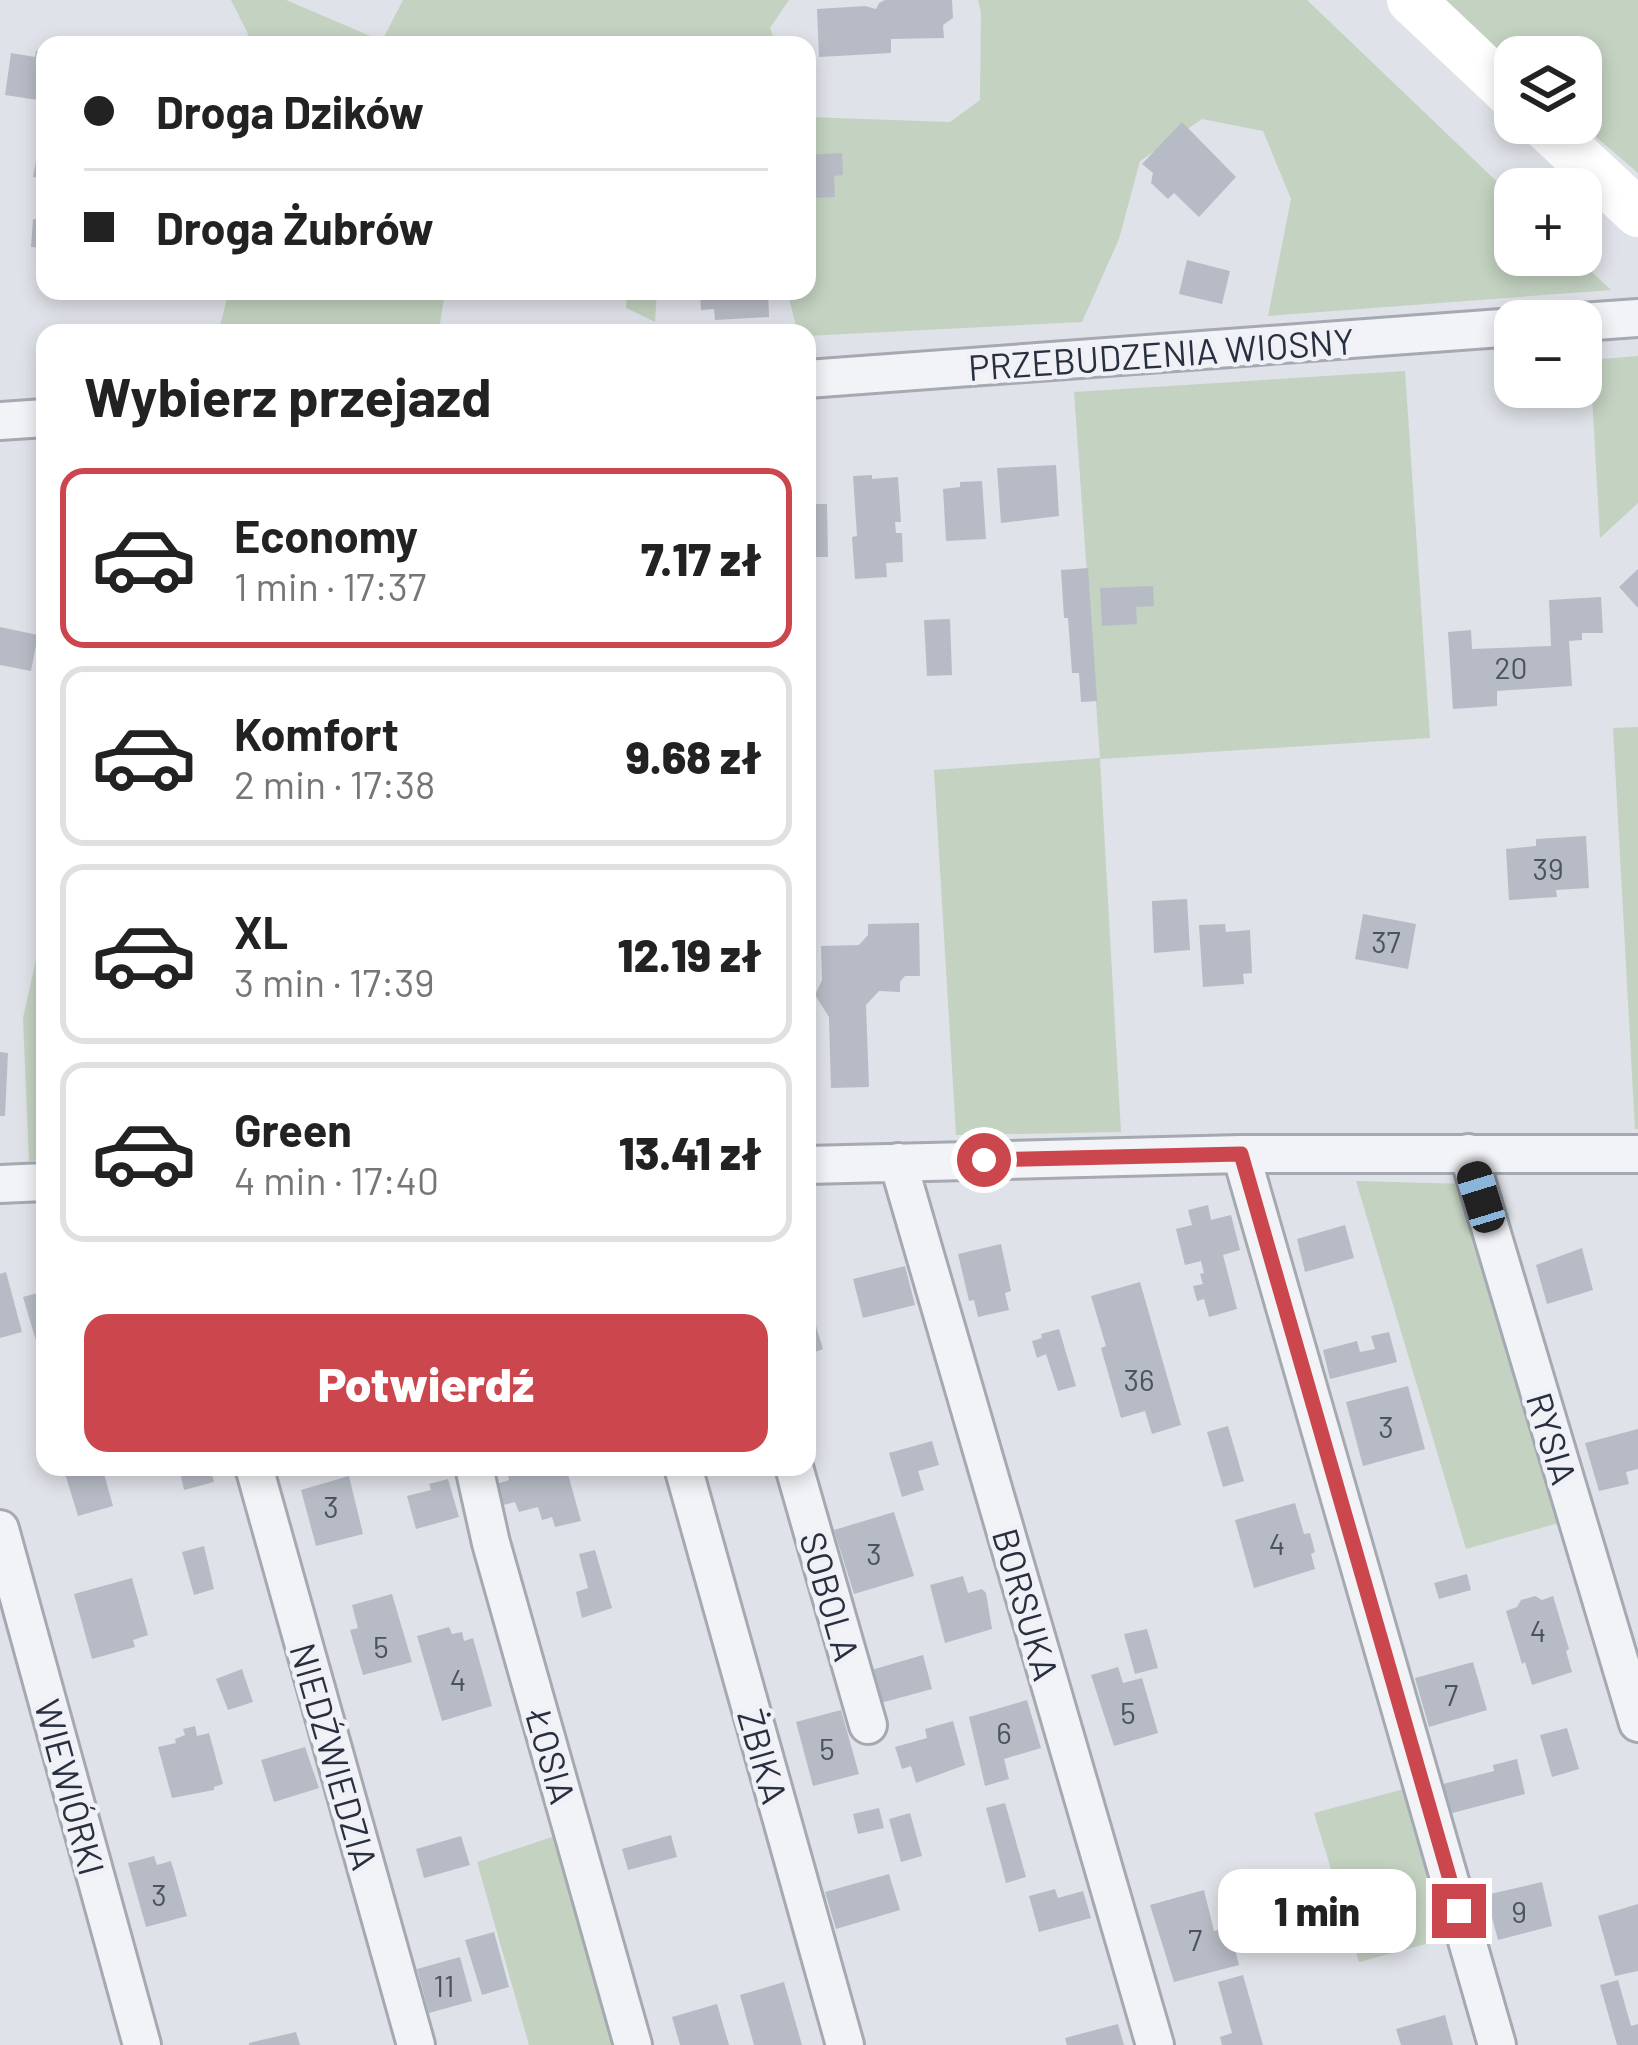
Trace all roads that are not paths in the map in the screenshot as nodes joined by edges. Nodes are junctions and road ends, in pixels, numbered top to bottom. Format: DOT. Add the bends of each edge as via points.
graph roads {
  1 [pos="1412,0"];
  2 [pos="1494,78"];
  3 [pos="1564,144"];
  4 [pos="1638,213"];
  5 [pos="1638,318"];
  6 [pos="1602,321"];
  7 [pos="1494,329"];
  8 [pos="816,378"];
  9 [pos="36,419"];
  10 [pos="0,421"];
  11 [pos="1468,1153"];
  12 [pos="1241,1154"];
  13 [pos="1638,1154"];
  14 [pos="898,1162"];
  15 [pos="816,1165"];
  16 [pos="36,1183"];
  17 [pos="0,1184"];
  18 [pos="257,1476"];
  19 [pos="476,1476"];
  20 [pos="686,1476"];
  21 [pos="797,1476"];
  22 [pos="0,1529"];
  23 [pos="1638,1723"];
  24 [pos="868,1725"];
  25 [pos="142,2045"];
  26 [pos="416,2045"];
  27 [pos="633,2045"];
  28 [pos="844,2045"];
  29 [pos="1155,2045"];
  30 [pos="1497,2045"];
  1 -- 2 [label="main road"];
  3 -- 4 [label="main road"];
  5 -- 6 [label="street"];
  7 -- 8 [label="street, PRZEBUDZENIA WIOSNY"];
  9 -- 10 [label="street"];
  11 -- 12 [label="street"];
  11 -- 13 [label="street"];
  11 -- 23 [label="street, RYSIA"];
  12 -- 14 [label="street"];
  12 -- 30 [label="street"];
  14 -- 15 [label="street"];
  14 -- 29 [label="street, BORSUKA"];
  16 -- 17 [label="street"];
  18 -- 26 [label="street, NIEDŹWIEDZIA"];
  19 -- 27 [label="street, ŁOSIA"];
  20 -- 28 [label="street, ŻBIKA"];
  21 -- 24 [label="street, SOBOLA"];
  22 -- 25 [label="street, WIEWIÓRKI"];
}
